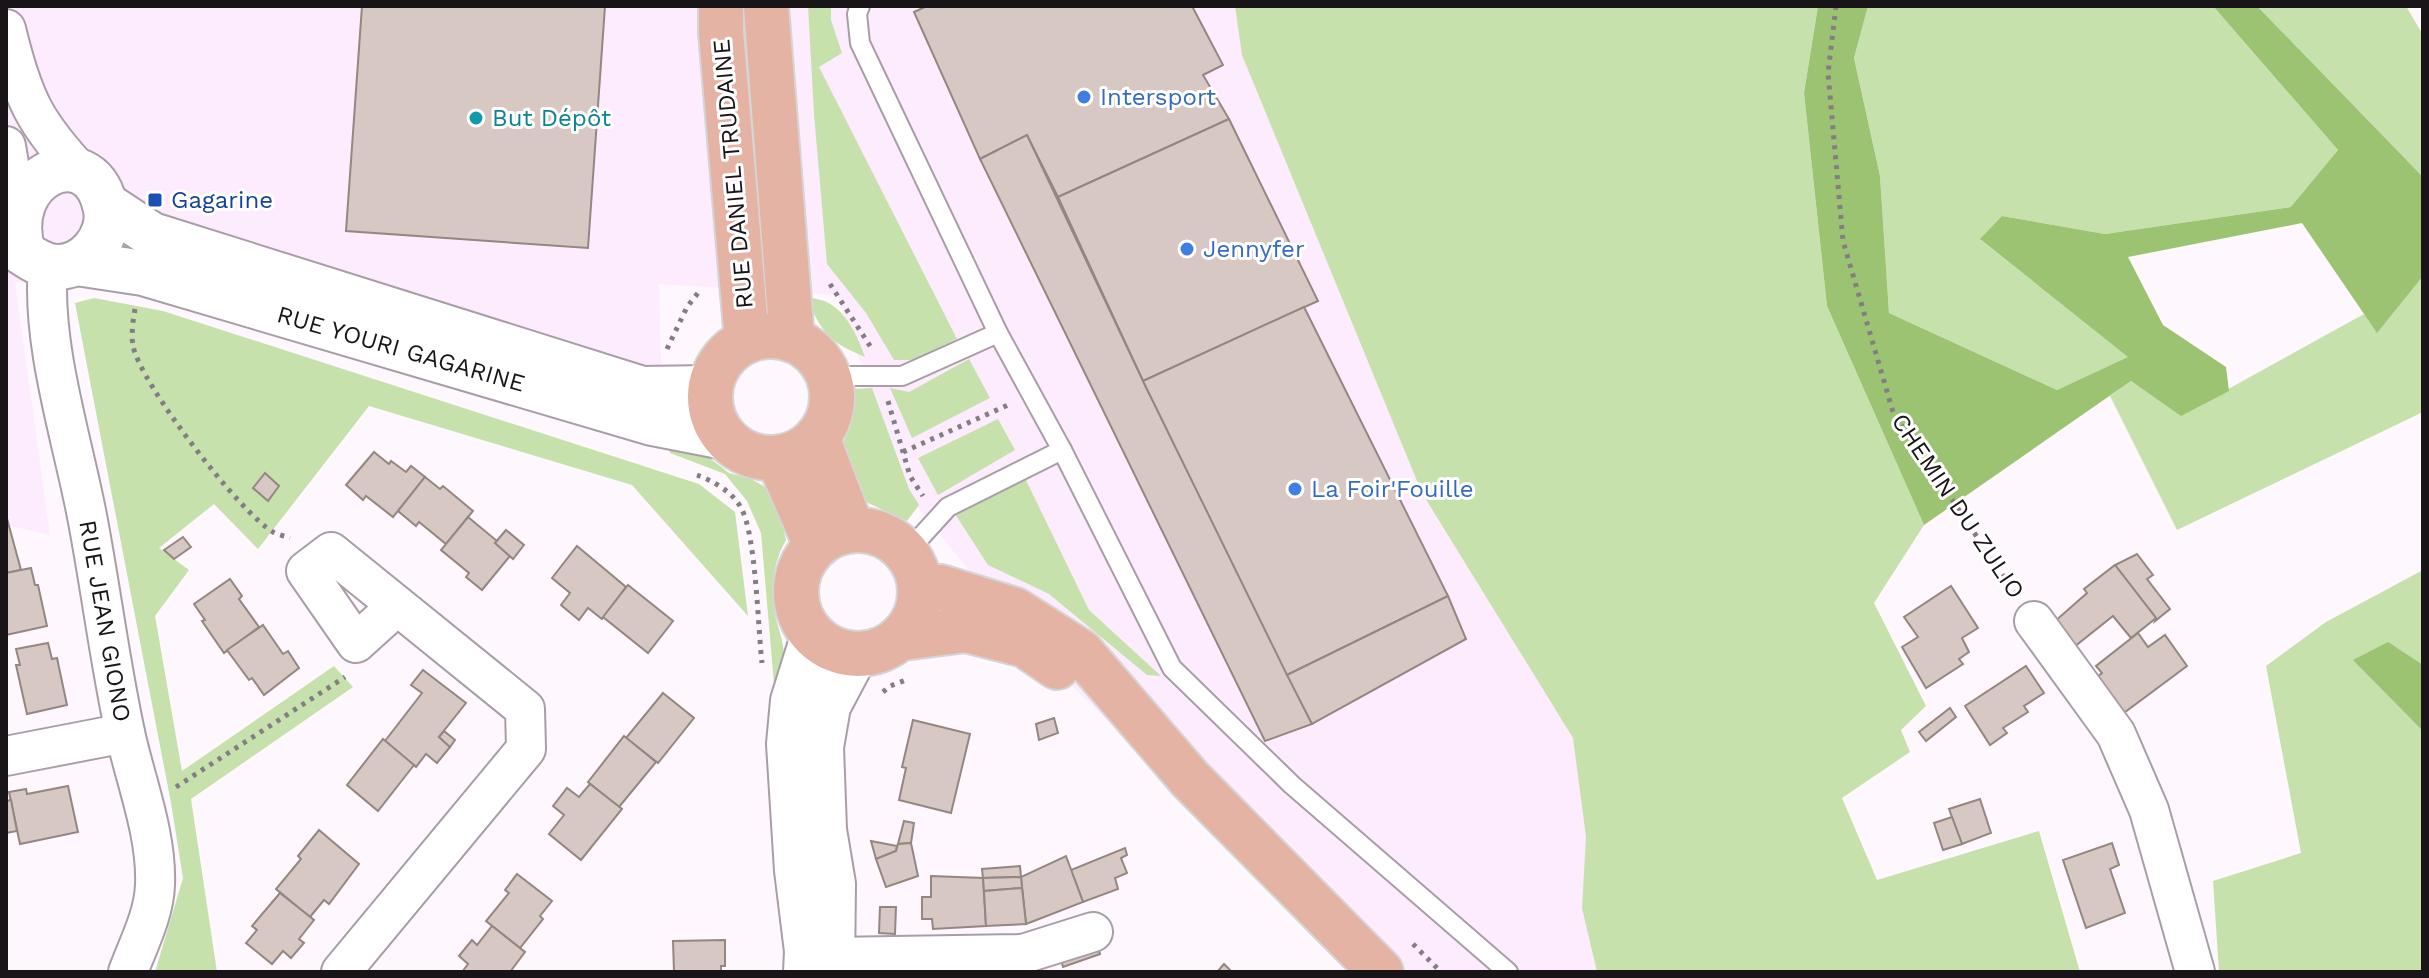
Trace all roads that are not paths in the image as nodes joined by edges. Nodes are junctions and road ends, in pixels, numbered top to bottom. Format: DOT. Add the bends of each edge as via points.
graph roads {
  1 [pos="721,6"];
  2 [pos="766,6"];
  3 [pos="860,6"];
  4 [pos="6,29"];
  5 [pos="95,190"];
  6 [pos="24,212"];
  7 [pos="998,333"];
  8 [pos="792,340"];
  9 [pos="747,341"];
  10 [pos="828,376"];
  11 [pos="710,388"];
  12 [pos="724,437"];
  13 [pos="817,437"];
  14 [pos="1062,450"];
  15 [pos="778,458"];
  16 [pos="834,537"];
  17 [pos="914,571"];
  18 [pos="397,606"];
  19 [pos="2034,621"];
  20 [pos="813,637"];
  21 [pos="902,638"];
  22 [pos="855,655"];
  23 [pos="125,733"];
  24 [pos="6,756"];
  25 [pos="1190,779"];
  26 [pos="1093,932"];
  27 [pos="1376,960"];
  28 [pos="354,967"];
  29 [pos="823,967"];
  30 [pos="128,972"];
  31 [pos="1508,972"];
  32 [pos="2195,972"];
  1 -- 9 [label="main road, RUE DANIEL TRUDAINE"];
  2 -- 8 [label="main road"];
  3 -- 7 [label="lane" via="860,43"];
  4 -- 5 [label="street" via="32,111"];
  5 -- 6 [label="street" via="60,168 45,170"];
  5 -- 6 [label="street" via="107,225 89,255"];
  5 -- 11 [label="street, RUE YOURI GAGARINE" via="152,235 642,389"];
  6 -- 12 [label="street, RUE YOURI GAGARINE" via="143,273 652,423"];
  6 -- 23 [label="street, RUE JEAN GIONO" via="45,297"];
  7 -- 10 [label="lane" via="902,376"];
  7 -- 14 [label="lane"];
  8 -- 9 [label="main road"];
  8 -- 10 [label="main road" via="814,355"];
  9 -- 11 [label="main road" via="717,368"];
  10 -- 13 [label="main road" via="831,409"];
  11 -- 12 [label="main road" via="710,406"];
  12 -- 15 [label="main road" via="739,450"];
  13 -- 15 [label="main road" via="793,455"];
  13 -- 16 [label="main road"];
  14 -- 17 [label="lane" via="948,507 937,519"];
  14 -- 31 [label="lane" via="1172,668 1292,785"];
  15 -- 16 [label="main road"];
  16 -- 17 [label="main road" via="873,531 891,539"];
  16 -- 20 [label="main road" via="804,561 796,580 796,600"];
  17 -- 21 [label="main road" via="919,609"];
  17 -- 25 [label="main road" via="940,587 1015,610 1081,652"];
  18 -- 18 [label="street" via="356,643 306,571 331,552"];
  18 -- 28 [label="street" via="525,709 526,749"];
  19 -- 32 [label="street, CHEMIN DU ZULIO" via="2116,734 2149,810"];
  20 -- 22 [label="main road"];
  20 -- 29 [label="street" via="793,701 789,744 807,951"];
  21 -- 22 [label="main road" via="884,650"];
  21 -- 25 [label="main road" via="966,630 1025,645 1085,687"];
  22 -- 29 [label="street" via="828,706 821,747 824,830 833,884"];
  23 -- 24 [label="street"];
  23 -- 30 [label="street, RUE JEAN GIONO" via="155,861 149,917"];
  25 -- 27 [label="main road"];
  26 -- 29 [label="street" via="1023,954"];
}
